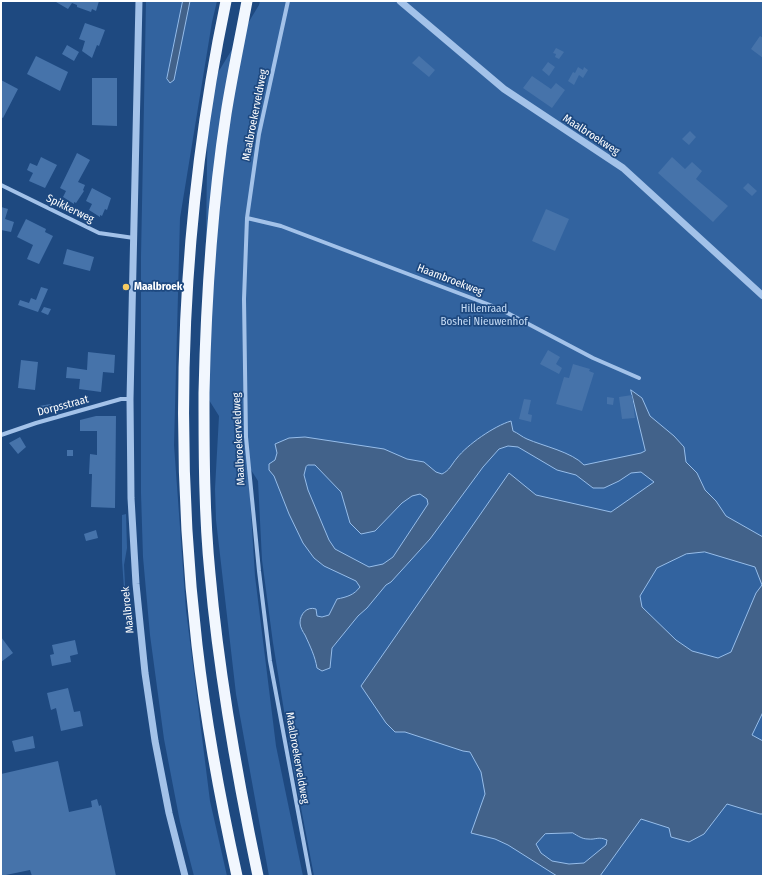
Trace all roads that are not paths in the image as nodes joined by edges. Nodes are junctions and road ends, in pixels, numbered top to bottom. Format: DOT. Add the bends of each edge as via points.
graph roads {
  1 [pos="139,1"];
  2 [pos="226,1"];
  3 [pos="247,1"];
  4 [pos="288,1"];
  5 [pos="400,1"];
  6 [pos="1,185"];
  7 [pos="247,218"];
  8 [pos="134,238"];
  9 [pos="763,296"];
  10 [pos="639,378"];
  11 [pos="130,399"];
  12 [pos="1,435"];
  13 [pos="184,876"];
  14 [pos="237,876"];
  15 [pos="258,876"];
  16 [pos="310,876"];
  1 -- 8 [label="street, Maalbroek"];
  2 -- 14 [label="highway" via="207,108 195,205 188,280 184,435 185,496 197,646 218,786"];
  3 -- 15 [label="highway" via="226,114 215,201 208,292 204,425 210,573 223,688 240,793"];
  4 -- 7 [label="street, Maalbroekerveldweg" via="258,134"];
  5 -- 9 [label="street, Maalbroekweg" via="504,89 623,168"];
  6 -- 8 [label="street, Spikkerweg" via="99,233"];
  7 -- 10 [label="street, Haambroekweg" via="281,226 498,308 593,358"];
  7 -- 16 [label="street, Maalbroekerveldweg" via="244,299 246,437 270,661"];
  8 -- 11 [label="street, Maalbroek"];
  11 -- 12 [label="street, Dorpsstraat" via="121,399"];
  11 -- 13 [label="street, Maalbroek" via="131,498 136,584 146,673 161,774"];
}
